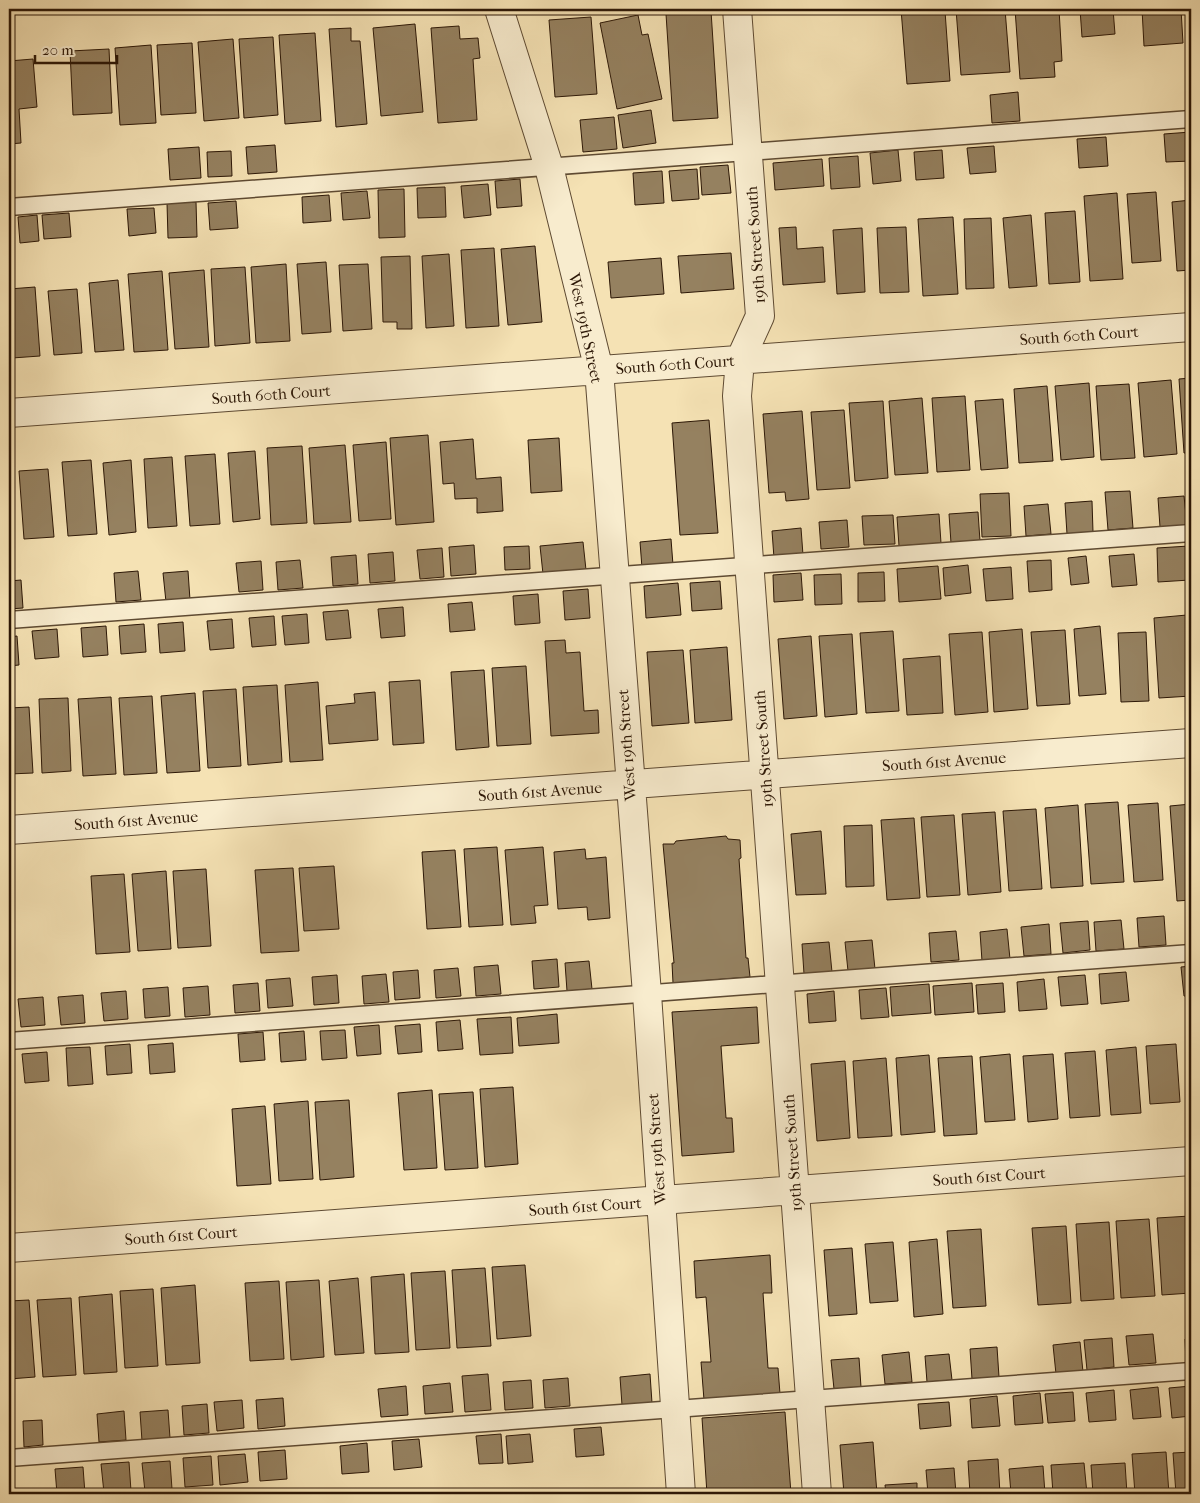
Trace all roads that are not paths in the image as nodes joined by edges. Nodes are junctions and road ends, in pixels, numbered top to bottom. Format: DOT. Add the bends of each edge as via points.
graph roads {
  1 [pos="499,9"];
  2 [pos="737,9"];
  3 [pos="1191,119"];
  4 [pos="748,152"];
  5 [pos="549,167"];
  6 [pos="9,207"];
  7 [pos="1191,327"];
  8 [pos="740,360"];
  9 [pos="598,370"];
  10 [pos="9,413"];
  11 [pos="1191,533"];
  12 [pos="750,566"];
  13 [pos="613,576"];
  14 [pos="9,620"];
  15 [pos="1191,743"];
  16 [pos="765,774"];
  17 [pos="629,784"];
  18 [pos="9,830"];
  19 [pos="1191,954"];
  20 [pos="780,984"];
  21 [pos="647,994"];
  22 [pos="9,1041"];
  23 [pos="1191,1161"];
  24 [pos="795,1190"];
  25 [pos="659,1200"];
  26 [pos="9,1248"];
  27 [pos="1191,1371"];
  28 [pos="810,1399"];
  29 [pos="674,1409"];
  30 [pos="9,1458"];
  31 [pos="681,1494"];
  32 [pos="817,1494"];
  1 -- 5 [label="street, West 19th Street"];
  2 -- 4 [label="street, 19th Street South"];
  3 -- 4 [label="lane"];
  4 -- 5 [label="lane"];
  4 -- 8 [label="street, 19th Street South" via="760,316"];
  5 -- 6 [label="lane"];
  5 -- 9 [label="street, West 19th Street"];
  7 -- 8 [label="street, South 60th Court"];
  8 -- 9 [label="street, South 60th Court"];
  8 -- 12 [label="street, 19th Street South" via="737,392"];
  9 -- 10 [label="street, South 60th Court"];
  9 -- 13 [label="street, West 19th Street"];
  11 -- 12 [label="lane"];
  12 -- 13 [label="lane"];
  12 -- 16 [label="street, 19th Street South"];
  13 -- 14 [label="lane"];
  13 -- 17 [label="street, West 19th Street"];
  15 -- 16 [label="street, South 61st Avenue"];
  16 -- 17 [label="street, South 61st Avenue"];
  16 -- 20 [label="street, 19th Street South"];
  17 -- 18 [label="street, South 61st Avenue"];
  17 -- 21 [label="street, West 19th Street"];
  19 -- 20 [label="lane"];
  20 -- 21 [label="lane"];
  20 -- 24 [label="street, 19th Street South"];
  21 -- 22 [label="lane"];
  21 -- 25 [label="street, West 19th Street"];
  23 -- 24 [label="street, South 61st Court"];
  24 -- 25 [label="street, South 61st Court"];
  24 -- 28 [label="street, 19th Street South"];
  25 -- 26 [label="street, South 61st Court"];
  25 -- 29 [label="street, West 19th Street"];
  27 -- 28 [label="lane"];
  28 -- 29 [label="lane"];
  28 -- 32 [label="street, 19th Street South"];
  29 -- 30 [label="lane"];
  29 -- 31 [label="street, West 19th Street"];
}
